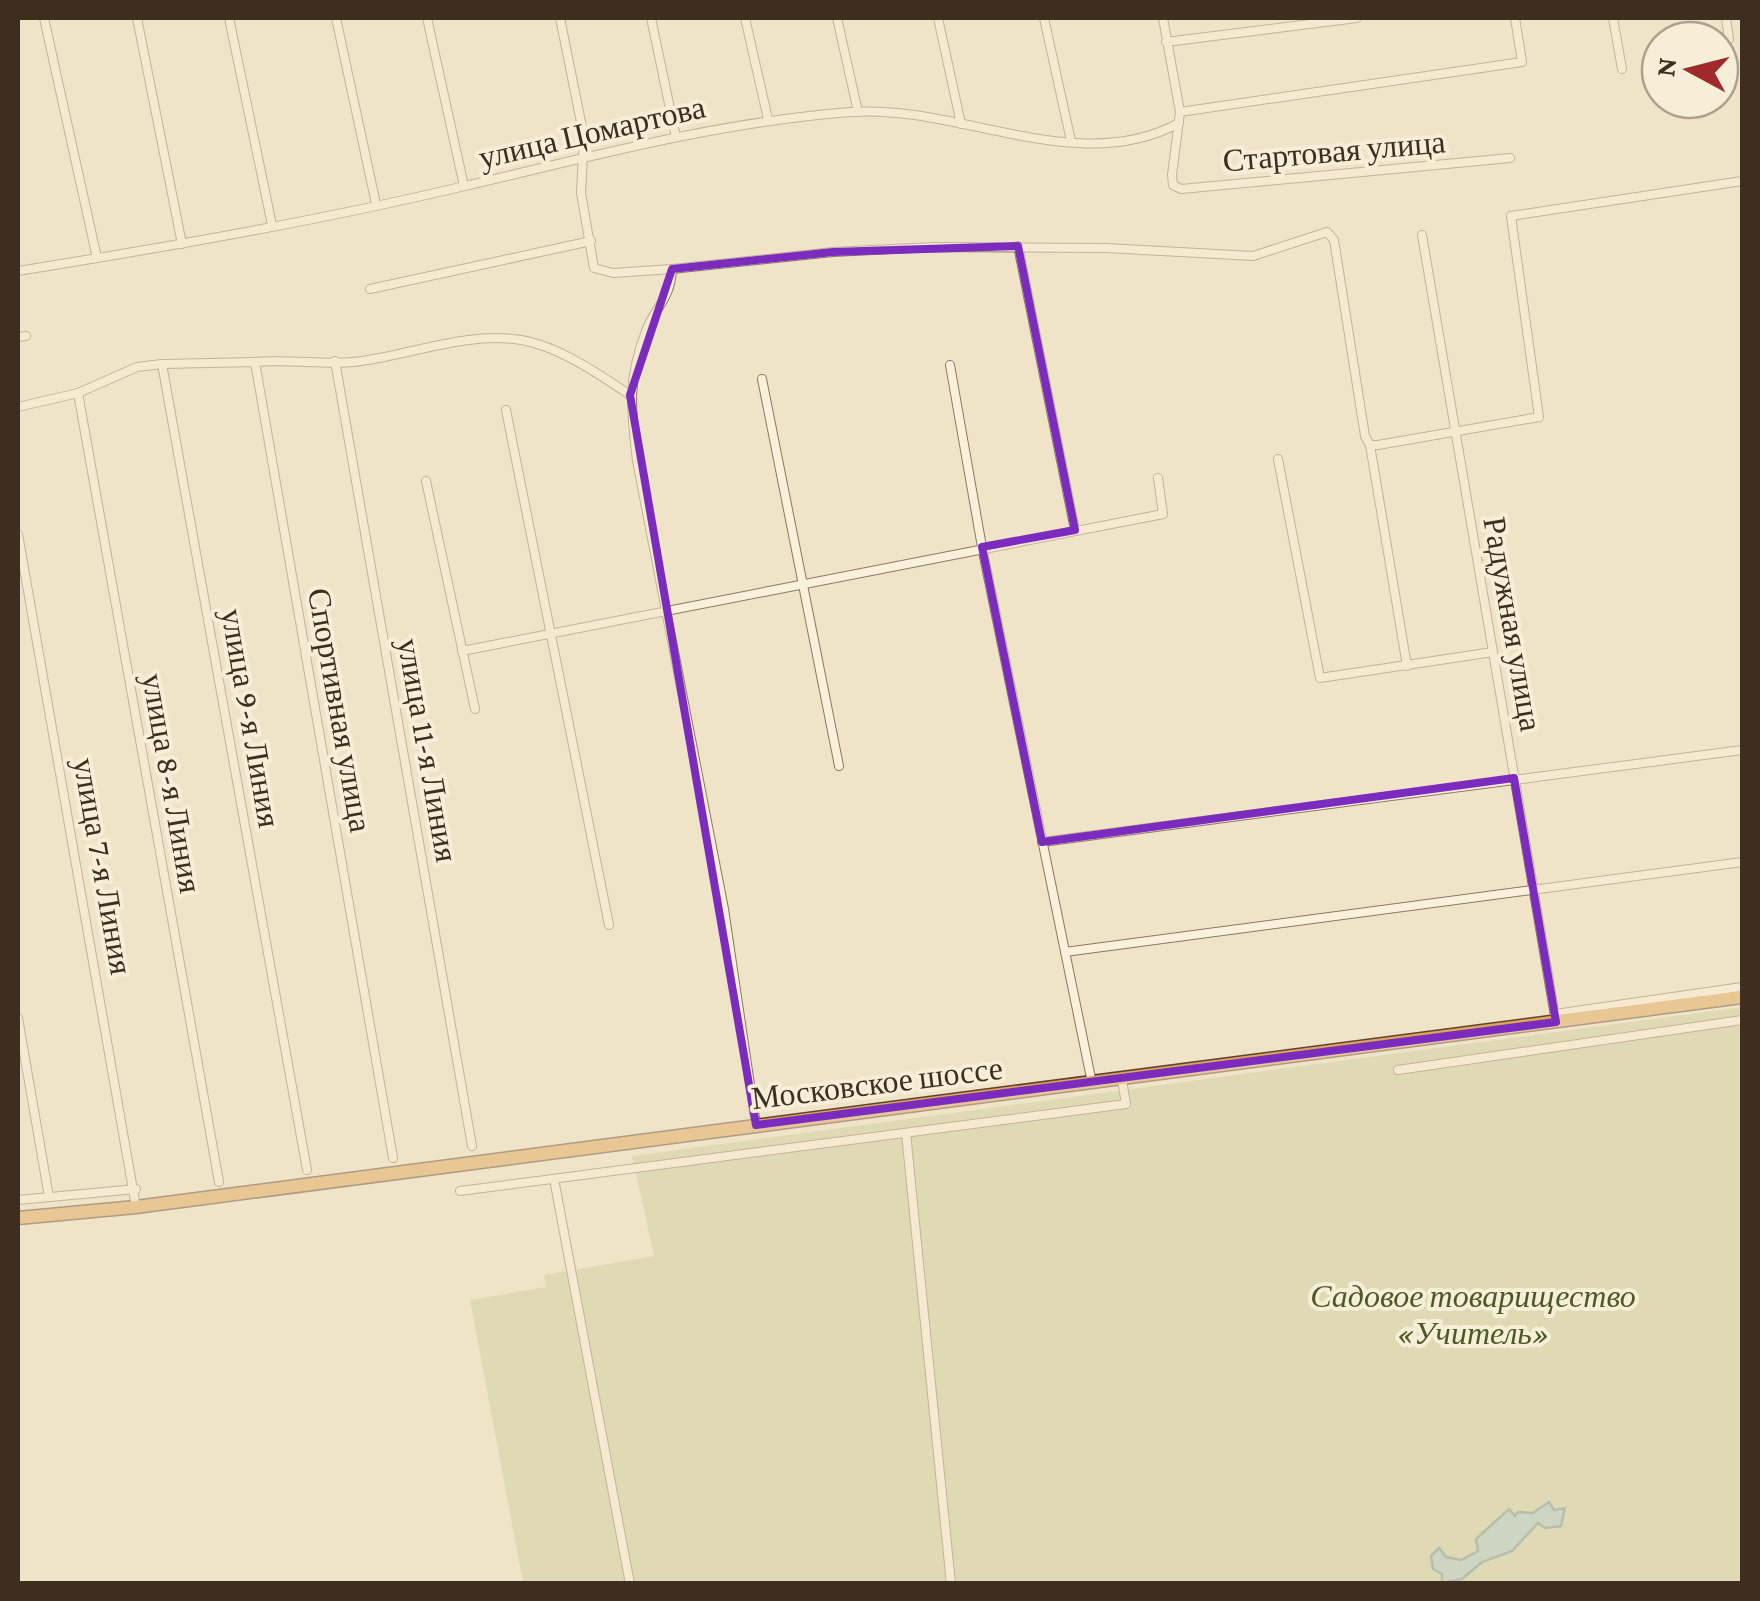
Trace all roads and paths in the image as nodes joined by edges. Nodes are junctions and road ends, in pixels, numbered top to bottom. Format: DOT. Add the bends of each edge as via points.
graph roads {
  1 [pos="44,18"];
  2 [pos="137,18"];
  3 [pos="230,18"];
  4 [pos="336,18"];
  5 [pos="427,18"];
  6 [pos="560,18"];
  7 [pos="652,18"];
  8 [pos="745,18"];
  9 [pos="836,18"];
  10 [pos="938,18"];
  11 [pos="1044,18"];
  12 [pos="1162,18"];
  13 [pos="1357,18"];
  14 [pos="1514,18"];
  15 [pos="1613,18"];
  16 [pos="1166,42"];
  17 [pos="1622,69"];
  18 [pos="858,112"];
  19 [pos="1180,112"];
  20 [pos="768,119"];
  21 [pos="1179,122"];
  22 [pos="961,124"];
  23 [pos="676,137"];
  24 [pos="1071,141"];
  25 [pos="586,154"];
  26 [pos="1510,158"];
  27 [pos="1742,181"];
  28 [pos="464,186"];
  29 [pos="376,204"];
  30 [pos="272,225"];
  31 [pos="1422,235"];
  32 [pos="590,242"];
  33 [pos="182,244"];
  34 [pos="1018,246"];
  35 [pos="97,258"];
  36 [pos="672,269"];
  37 [pos="18,271"];
  38 [pos="370,289"];
  39 [pos="254,362"];
  40 [pos="335,362"];
  41 [pos="162,364"];
  42 [pos="950,366"];
  43 [pos="762,379"];
  44 [pos="78,393"];
  45 [pos="630,395"];
  46 [pos="18,406"];
  47 [pos="506,410"];
  48 [pos="1454,432"];
  49 [pos="1370,444"];
  50 [pos="1278,459"];
  51 [pos="1158,478"];
  52 [pos="426,481"];
  53 [pos="1075,530"];
  54 [pos="18,534"];
  55 [pos="982,546"];
  56 [pos="805,582"];
  57 [pos="667,611"];
  58 [pos="547,633"];
  59 [pos="462,651"];
  60 [pos="1492,652"];
  61 [pos="1406,666"];
  62 [pos="475,709"];
  63 [pos="1742,750"];
  64 [pos="839,766"];
  65 [pos="1514,778"];
  66 [pos="1042,842"];
  67 [pos="1742,862"];
  68 [pos="1534,888"];
  69 [pos="609,925"];
  70 [pos="1065,952"];
  71 [pos="1742,988"];
  72 [pos="1742,997"];
  73 [pos="18,1018"];
  74 [pos="1556,1018"];
  75 [pos="1742,1020"];
  76 [pos="1398,1070"];
  77 [pos="1122,1080"];
  78 [pos="1092,1084"];
  79 [pos="756,1126"];
  80 [pos="906,1133"];
  81 [pos="472,1146"];
  82 [pos="392,1158"];
  83 [pos="306,1170"];
  84 [pos="554,1180"];
  85 [pos="219,1182"];
  86 [pos="136,1189"];
  87 [pos="460,1191"];
  88 [pos="49,1197"];
  89 [pos="18,1200"];
  90 [pos="136,1207"];
  91 [pos="18,1218"];
  92 [pos="630,1584"];
  93 [pos="952,1584"];
  1 -- 35 [label="street"];
  2 -- 33 [label="street"];
  3 -- 30 [label="street"];
  4 -- 29 [label="street"];
  5 -- 28 [label="street"];
  6 -- 25 [label="street"];
  7 -- 23 [label="street"];
  8 -- 20 [label="street"];
  9 -- 18 [label="street"];
  10 -- 22 [label="street"];
  11 -- 24 [label="street"];
  12 -- 16 [label="street"];
  13 -- 16 [label="street"];
  14 -- 19 [label="street" via="1522,62"];
  15 -- 17 [label="street"];
  16 -- 19 [label="street"];
  18 -- 20 [label="street, улица Цомартова"];
  18 -- 22 [label="street, улица Цомартова"];
  19 -- 21 [label="street"];
  20 -- 23 [label="street, улица Цомартова"];
  21 -- 24 [label="street, улица Цомартова" via="1126,141"];
  21 -- 26 [label="street, Стартовая улица" via="1172,176 1181,188"];
  22 -- 24 [label="street, улица Цомартова"];
  23 -- 25 [label="street, улица Цомартова"];
  25 -- 28 [label="street, улица Цомартова"];
  25 -- 32 [label="street" via="580,180"];
  27 -- 48 [label="street" via="1511,216 1539,416"];
  28 -- 29 [label="street, улица Цомартова"];
  29 -- 30 [label="street, улица Цомартова"];
  30 -- 33 [label="street, улица Цомартова"];
  31 -- 48 [label="street, Радужная улица"];
  32 -- 36 [label="street" via="601,272"];
  32 -- 38 [label="street"];
  33 -- 35 [label="street, улица Цомартова"];
  34 -- 36 [label="street" via="833,252"];
  34 -- 49 [label="street" via="1254,256 1327,232 1334,240"];
  34 -- 53 [label="street"];
  35 -- 37 [label="street, улица Цомартова"];
  36 -- 45 [label="street" via="671,290 647,329"];
  39 -- 40 [label="street"];
  39 -- 41 [label="street"];
  39 -- 82 [label="street, Спортивная улица"];
  40 -- 45 [label="street" via="518,339"];
  40 -- 81 [label="street, улица 11-я Линия"];
  41 -- 44 [label="street" via="120,372"];
  41 -- 83 [label="street, улица 9-я Линия"];
  42 -- 55 [label="street"];
  43 -- 56 [label="street"];
  44 -- 46 [label="street"];
  44 -- 85 [label="street, улица 8-я Линия"];
  45 -- 57 [label="street"];
  47 -- 58 [label="street"];
  48 -- 49 [label="street"];
  48 -- 60 [label="street, Радужная улица"];
  49 -- 61 [label="street"];
  50 -- 61 [label="street" via="1320,678"];
  51 -- 53 [label="street" via="1163,514"];
  52 -- 59 [label="street"];
  53 -- 55 [label="street"];
  54 -- 86 [label="street, улица 7-я Линия"];
  55 -- 56 [label="street"];
  55 -- 66 [label="street"];
  56 -- 57 [label="street"];
  56 -- 64 [label="street"];
  57 -- 58 [label="street"];
  57 -- 79 [label="street" via="724,909"];
  58 -- 59 [label="street"];
  58 -- 69 [label="street"];
  59 -- 62 [label="street"];
  60 -- 61 [label="street"];
  60 -- 65 [label="street, Радужная улица"];
  63 -- 65 [label="street"];
  65 -- 66 [label="street"];
  65 -- 68 [label="street, Радужная улица"];
  66 -- 70 [label="street"];
  67 -- 68 [label="street"];
  68 -- 70 [label="street"];
  68 -- 74 [label="street, Радужная улица"];
  70 -- 78 [label="street"];
  71 -- 74 [label="street"];
  72 -- 74 [label="highway, Московское шоссе"];
  73 -- 88 [label="street"];
  74 -- 77 [label="highway, Московское шоссе"];
  75 -- 76 [label="street"];
  77 -- 78 [label="highway, Московское шоссе"];
  77 -- 80 [label="street" via="1126,1104"];
  78 -- 79 [label="highway, Московское шоссе"];
  79 -- 90 [label="highway, Московское шоссе"];
  80 -- 84 [label="street"];
  80 -- 93 [label="street"];
  84 -- 87 [label="street"];
  84 -- 92 [label="street"];
  86 -- 88 [label="street"];
  86 -- 90 [label="street, улица 7-я Линия"];
  88 -- 89 [label="street"];
  90 -- 91 [label="highway, Московское шоссе"];
}
